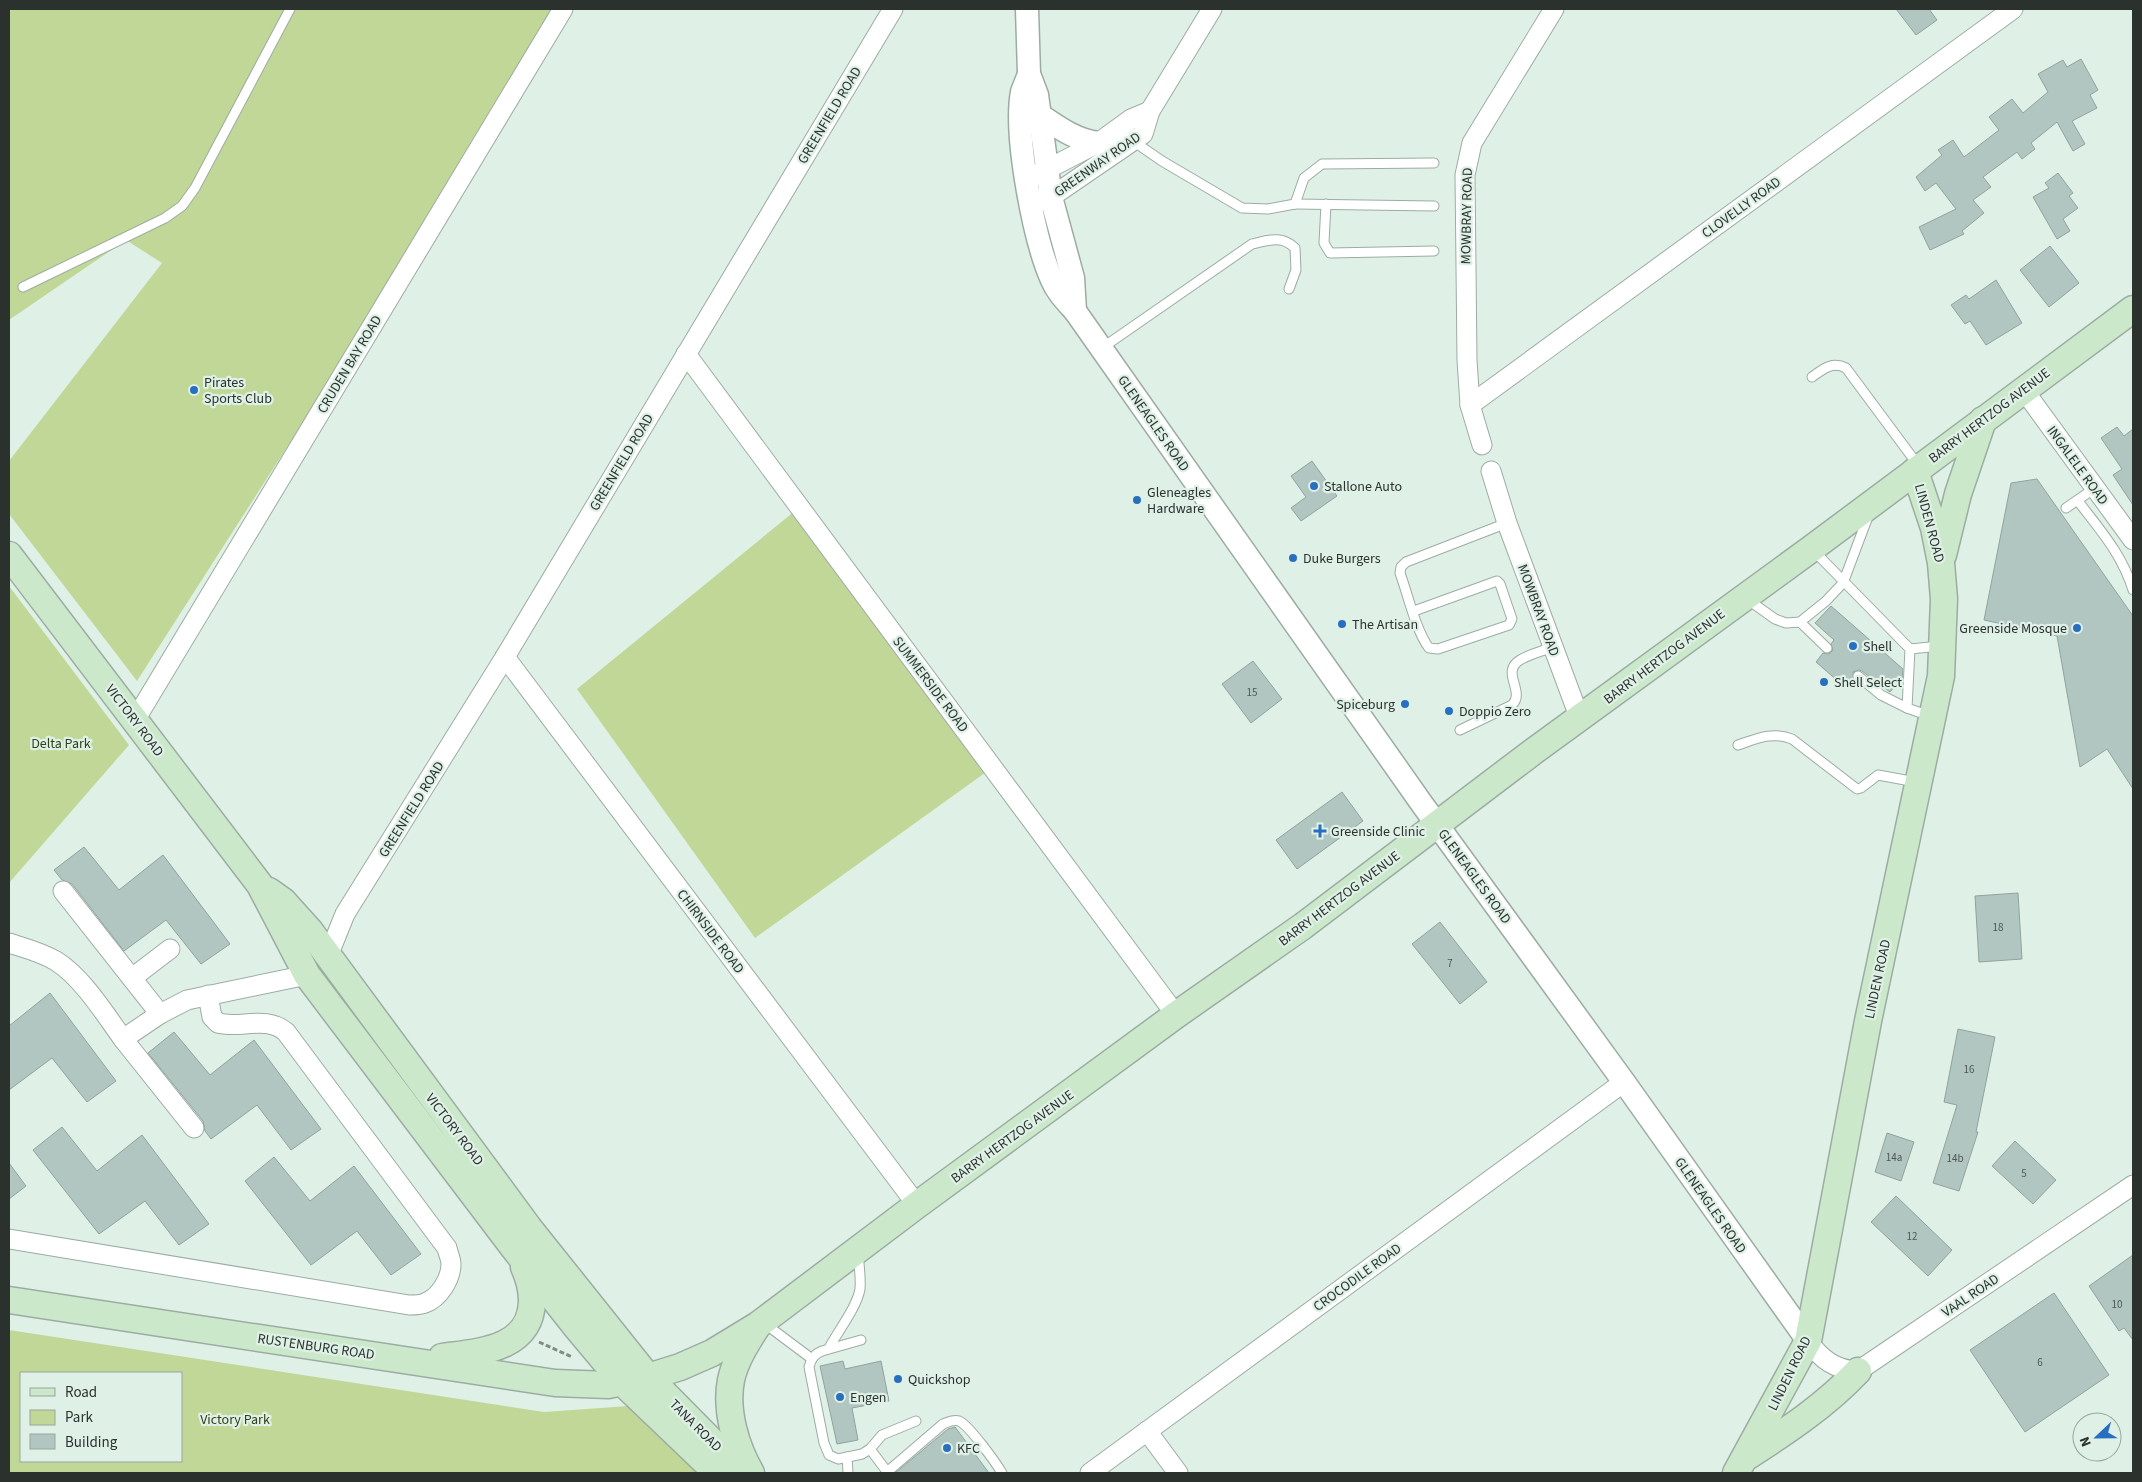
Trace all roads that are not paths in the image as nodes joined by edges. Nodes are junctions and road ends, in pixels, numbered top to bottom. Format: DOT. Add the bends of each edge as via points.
graph roads {
  1 [pos="290,9"];
  2 [pos="563,9"];
  3 [pos="893,9"];
  4 [pos="1027,9"];
  5 [pos="1212,9"];
  6 [pos="1554,9"];
  7 [pos="2013,9"];
  8 [pos="1029,74"];
  9 [pos="1150,112"];
  10 [pos="1040,114"];
  11 [pos="1133,141"];
  12 [pos="1098,143"];
  13 [pos="1434,163"];
  14 [pos="1036,174"];
  15 [pos="1041,200"];
  16 [pos="1295,204"];
  17 [pos="1326,204"];
  18 [pos="1434,206"];
  19 [pos="1434,251"];
  20 [pos="23,287"];
  21 [pos="1289,289"];
  22 [pos="2133,309"];
  23 [pos="1102,348"];
  24 [pos="686,354"];
  25 [pos="1812,377"];
  26 [pos="2023,390"];
  27 [pos="1470,405"];
  28 [pos="1983,420"];
  29 [pos="1482,445"];
  30 [pos="1918,469"];
  31 [pos="1491,471"];
  32 [pos="2095,488"];
  33 [pos="2078,501"];
  34 [pos="1873,502"];
  35 [pos="2066,508"];
  36 [pos="1507,523"];
  37 [pos="2133,540"];
  38 [pos="1812,549"];
  39 [pos="9,555"];
  40 [pos="1941,563"];
  41 [pos="1843,583"];
  42 [pos="2132,585"];
  43 [pos="1745,596"];
  44 [pos="1414,611"];
  45 [pos="1800,622"];
  46 [pos="1943,646"];
  47 [pos="1553,647"];
  48 [pos="1827,648"];
  49 [pos="1910,649"];
  50 [pos="505,657"];
  51 [pos="1858,676"];
  52 [pos="1907,708"];
  53 [pos="1933,716"];
  54 [pos="1580,719"];
  55 [pos="135,720"];
  56 [pos="1460,730"];
  57 [pos="1738,746"];
  58 [pos="1919,783"];
  59 [pos="1437,824"];
  60 [pos="268,890"];
  61 [pos="63,891"];
  62 [pos="345,914"];
  63 [pos="310,930"];
  64 [pos="9,943"];
  65 [pos="170,949"];
  66 [pos="328,956"];
  67 [pos="307,975"];
  68 [pos="132,978"];
  69 [pos="208,995"];
  70 [pos="160,1014"];
  71 [pos="1176,1015"];
  72 [pos="385,1035"];
  73 [pos="123,1039"];
  74 [pos="1624,1082"];
  75 [pos="194,1128"];
  76 [pos="2133,1185"];
  77 [pos="917,1206"];
  78 [pos="9,1239"];
  79 [pos="513,1247"];
  80 [pos="857,1250"];
  81 [pos="9,1300"];
  82 [pos="760,1324"];
  83 [pos="861,1340"];
  84 [pos="1808,1341"];
  85 [pos="829,1348"];
  86 [pos="812,1359"];
  87 [pos="416,1360"];
  88 [pos="1858,1371"];
  89 [pos="636,1380"];
  90 [pos="916,1422"];
  91 [pos="1147,1431"];
  92 [pos="870,1449"];
  93 [pos="847,1457"];
  94 [pos="1741,1465"];
  95 [pos="717,1473"];
  96 [pos="743,1473"];
  97 [pos="751,1473"];
  98 [pos="848,1473"];
  99 [pos="888,1473"];
  100 [pos="1002,1473"];
  101 [pos="1090,1473"];
  102 [pos="1178,1473"];
  1 -- 20 [label="lane" via="195,188 182,206 165,218"];
  2 -- 55 [label="street, CRUDEN BAY ROAD"];
  3 -- 24 [label="street, GREENFIELD ROAD"];
  4 -- 8 [label="street, GLENEAGLES ROAD"];
  5 -- 9 [label="street, GREENWAY ROAD"];
  6 -- 27 [label="street, MOWBRAY ROAD" via="1472,143 1468,156 1464,175"];
  7 -- 27 [label="street, CLOVELLY ROAD"];
  8 -- 10 [label="street, GLENEAGLES ROAD"];
  8 -- 14 [label="street, GLENEAGLES ROAD" via="1021,106"];
  9 -- 11 [label="street, GREENWAY ROAD" via="1143,134"];
  9 -- 12 [label="street, GREENWAY ROAD" via="1131,119"];
  10 -- 12 [label="street" via="1064,131"];
  10 -- 14 [label="street, GLENEAGLES ROAD"];
  11 -- 15 [label="street, GREENWAY ROAD"];
  11 -- 16 [label="lane" via="1242,208 1268,209"];
  12 -- 14 [label="street, GREENWAY ROAD"];
  13 -- 16 [label="lane" via="1322,164 1304,178"];
  14 -- 15 [label="street, GLENEAGLES ROAD"];
  15 -- 23 [label="street, GLENEAGLES ROAD" via="1051,277"];
  16 -- 17 [label="lane"];
  17 -- 18 [label="lane"];
  17 -- 19 [label="lane" via="1324,244 1330,253"];
  21 -- 23 [label="lane" via="1296,270 1296,248 1289,242 1276,239 1252,244"];
  22 -- 26 [label="main road, BARRY HERTZOG AVENUE"];
  23 -- 59 [label="street, GLENEAGLES ROAD"];
  24 -- 50 [label="street, GREENFIELD ROAD"];
  24 -- 71 [label="street, SUMMERSIDE ROAD"];
  25 -- 30 [label="lane" via="1832,365 1846,368"];
  26 -- 28 [label="main road, BARRY HERTZOG AVENUE"];
  26 -- 32 [label="street, INGALELE ROAD"];
  27 -- 29 [label="street, MOWBRAY ROAD"];
  28 -- 30 [label="main road, BARRY HERTZOG AVENUE"];
  28 -- 40 [label="main road" via="1956,499"];
  30 -- 34 [label="main road, BARRY HERTZOG AVENUE"];
  30 -- 40 [label="main road, LINDEN ROAD"];
  31 -- 36 [label="street, MOWBRAY ROAD"];
  32 -- 33 [label="lane"];
  32 -- 37 [label="street, INGALELE ROAD"];
  33 -- 35 [label="lane"];
  33 -- 42 [label="lane" via="2120,556"];
  34 -- 38 [label="main road, BARRY HERTZOG AVENUE"];
  34 -- 41 [label="lane"];
  36 -- 44 [label="lane" via="1403,565 1400,573"];
  36 -- 47 [label="street, MOWBRAY ROAD"];
  38 -- 41 [label="lane"];
  38 -- 43 [label="main road, BARRY HERTZOG AVENUE"];
  39 -- 55 [label="main road, VICTORY ROAD"];
  40 -- 46 [label="main road, LINDEN ROAD"];
  41 -- 45 [label="lane"];
  41 -- 49 [label="lane"];
  43 -- 45 [label="lane" via="1774,619 1786,623"];
  43 -- 54 [label="main road, BARRY HERTZOG AVENUE"];
  44 -- 44 [label="lane" via="1425,643 1434,650 1507,626 1512,618 1500,584 1494,581"];
  45 -- 48 [label="lane"];
  46 -- 49 [label="lane"];
  46 -- 53 [label="main road, LINDEN ROAD"];
  47 -- 54 [label="street, MOWBRAY ROAD"];
  47 -- 56 [label="lane" via="1519,660 1512,668 1517,696 1512,705"];
  49 -- 52 [label="lane"];
  50 -- 62 [label="street, GREENFIELD ROAD"];
  50 -- 77 [label="street, CHIRNSIDE ROAD"];
  51 -- 52 [label="lane" via="1881,695"];
  52 -- 53 [label="lane"];
  53 -- 58 [label="main road, LINDEN ROAD"];
  54 -- 59 [label="main road, BARRY HERTZOG AVENUE"];
  55 -- 60 [label="main road, VICTORY ROAD"];
  57 -- 58 [label="lane" via="1761,737 1784,736 1857,789 1878,775"];
  58 -- 84 [label="main road, LINDEN ROAD" via="1868,1021"];
  59 -- 71 [label="main road, BARRY HERTZOG AVENUE" via="1303,926"];
  59 -- 74 [label="street, GLENEAGLES ROAD"];
  60 -- 63 [label="main road, VICTORY ROAD"];
  60 -- 67 [label="main road, VICTORY ROAD"];
  61 -- 68 [label="street"];
  62 -- 63 [label="street, GREENFIELD ROAD" via="324,928"];
  62 -- 66 [label="street, GREENFIELD ROAD"];
  63 -- 66 [label="main road, VICTORY ROAD"];
  64 -- 73 [label="street" via="43,954 62,966 88,993"];
  65 -- 68 [label="street"];
  66 -- 72 [label="main road, VICTORY ROAD"];
  67 -- 69 [label="street"];
  67 -- 72 [label="main road" via="319,974 333,981"];
  67 -- 79 [label="main road, VICTORY ROAD"];
  68 -- 70 [label="street"];
  69 -- 70 [label="street" via="187,1000"];
  69 -- 78 [label="street" via="212,1017 218,1023 267,1023 286,1032 447,1248 451,1264 442,1289 424,1304 409,1305"];
  70 -- 73 [label="street"];
  71 -- 77 [label="main road, BARRY HERTZOG AVENUE"];
  72 -- 89 [label="main road, VICTORY ROAD" via="529,1228"];
  73 -- 75 [label="street"];
  74 -- 84 [label="street, GLENEAGLES ROAD"];
  74 -- 91 [label="street, CROCODILE ROAD"];
  76 -- 88 [label="street, VAAL ROAD"];
  77 -- 80 [label="main road, BARRY HERTZOG AVENUE"];
  79 -- 87 [label="main road" via="528,1276 531,1291 531,1313 522,1331 510,1341 487,1350"];
  79 -- 89 [label="main road, VICTORY ROAD" via="577,1328"];
  80 -- 82 [label="main road, BARRY HERTZOG AVENUE"];
  80 -- 85 [label="lane" via="859,1291"];
  81 -- 87 [label="main road, RUSTENBURG ROAD"];
  82 -- 86 [label="lane"];
  82 -- 89 [label="main road, BARRY HERTZOG AVENUE" via="703,1357"];
  82 -- 97 [label="main road" via="739,1357 730,1389 734,1430"];
  83 -- 85 [label="lane"];
  84 -- 88 [label="street" via="1828,1363 1844,1370"];
  84 -- 94 [label="main road, LINDEN ROAD"];
  85 -- 86 [label="lane"];
  86 -- 93 [label="lane" via="809,1367 826,1449 833,1457"];
  87 -- 89 [label="main road, RUSTENBURG ROAD" via="555,1383 596,1385"];
  88 -- 94 [label="main road" via="1840,1391"];
  89 -- 95 [label="main road, TANA ROAD"];
  89 -- 96 [label="main road, TANA ROAD"];
  90 -- 92 [label="lane" via="882,1435"];
  91 -- 101 [label="street, CROCODILE ROAD"];
  91 -- 102 [label="street"];
  92 -- 93 [label="lane"];
  92 -- 99 [label="lane"];
  93 -- 98 [label="lane"];
  99 -- 100 [label="lane" via="943,1424 952,1420 965,1426"];
}
